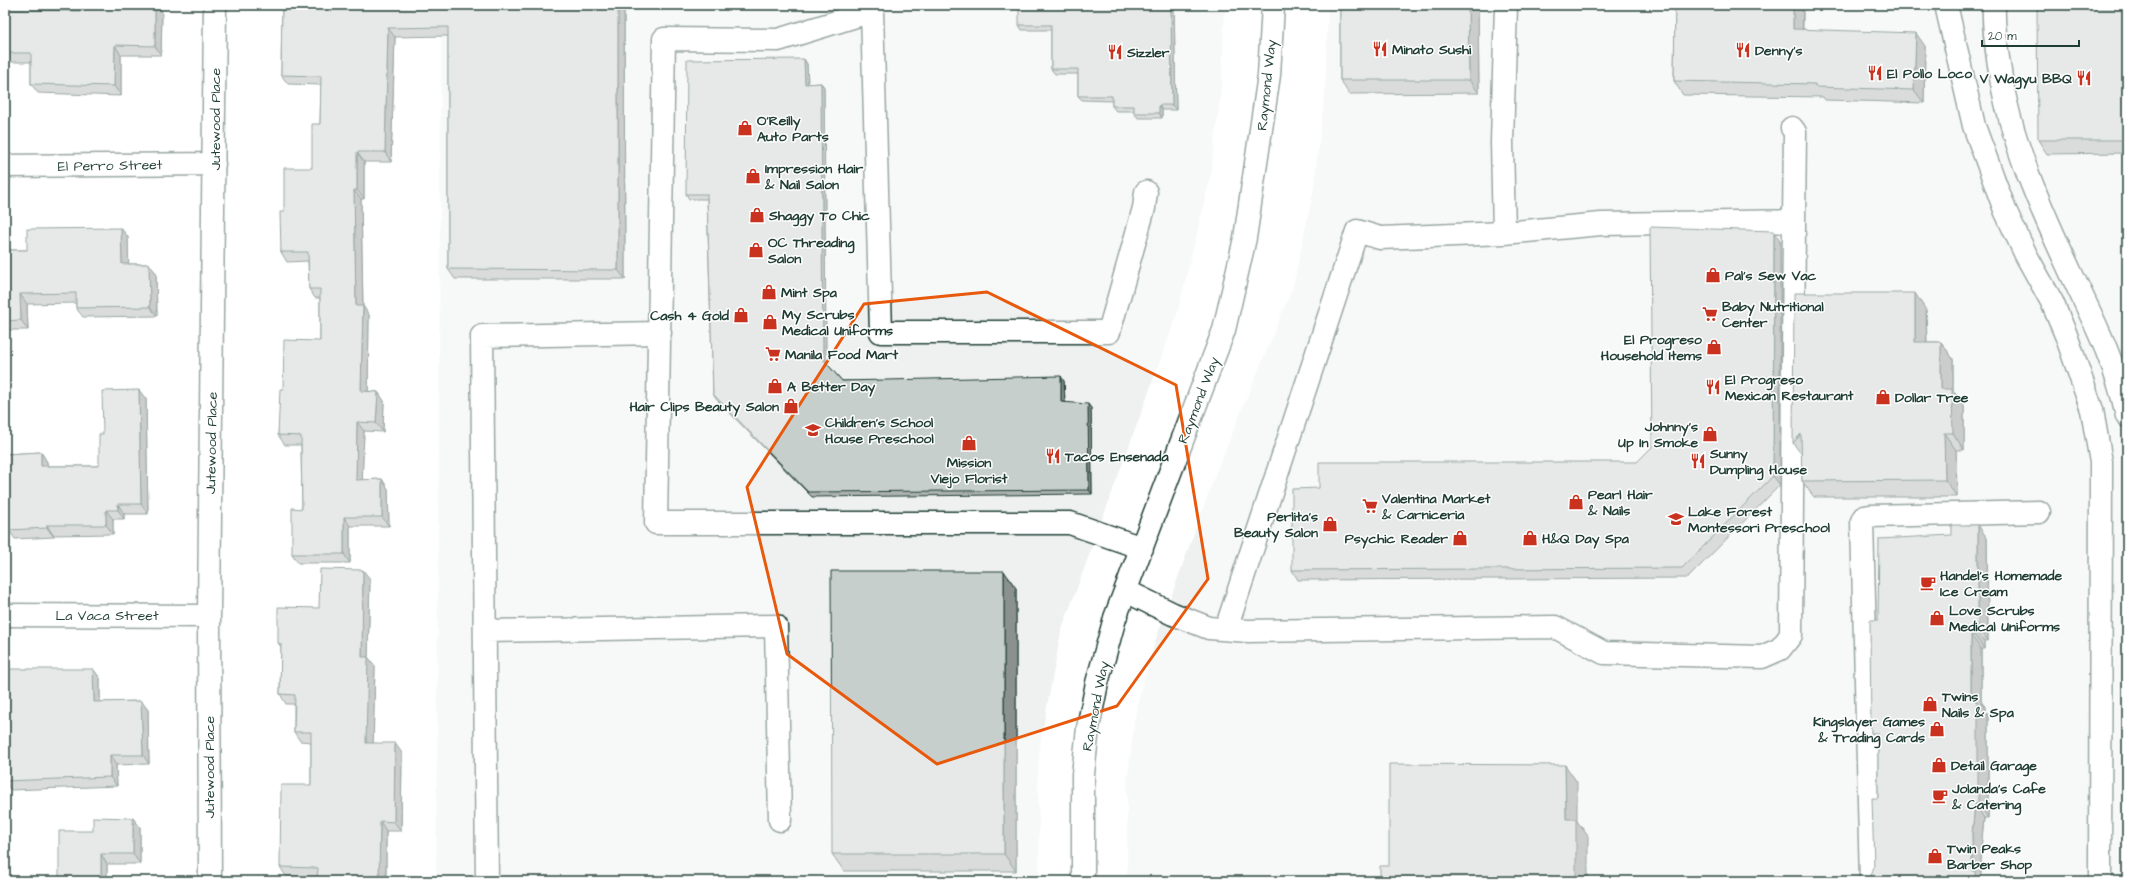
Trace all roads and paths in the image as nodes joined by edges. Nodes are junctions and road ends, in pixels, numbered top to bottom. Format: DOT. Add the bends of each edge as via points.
graph roads {
  1 [pos="216,5"];
  2 [pos="1272,5"];
  3 [pos="1506,5"];
  4 [pos="1946,5"];
  5 [pos="1994,5"];
  6 [pos="1792,128"];
  7 [pos="214,164"];
  8 [pos="5,166"];
  9 [pos="1146,192"];
  10 [pos="1794,221"];
  11 [pos="1504,233"];
  12 [pos="660,333"];
  13 [pos="2127,416"];
  14 [pos="2039,512"];
  15 [pos="1142,548"];
  16 [pos="1126,591"];
  17 [pos="5,615"];
  18 [pos="209,616"];
  19 [pos="1226,629"];
  20 [pos="485,631"];
  21 [pos="780,820"];
  22 [pos="210,881"];
  23 [pos="487,881"];
  24 [pos="1083,881"];
  25 [pos="1872,881"];
  26 [pos="2100,881"];
  1 -- 7 [label="street, Jutewood Place"];
  2 -- 15 [label="street, Raymond Way" via="1269,74 1245,238 1224,330"];
  3 -- 11 [label="street" via="1502,142"];
  4 -- 26 [label="street" via="1974,126 2005,210 2063,328 2092,410 2101,462"];
  5 -- 13 [label="street" via="1993,21 2003,94 2022,157 2048,223 2110,358"];
  6 -- 10 [label="street" via="1795,132"];
  7 -- 8 [label="street, El Perro Street"];
  7 -- 18 [label="street, Jutewood Place"];
  9 -- 12 [label="street" via="1144,208 1109,332 881,332 872,11 778,40 664,39"];
  10 -- 11 [label="street" via="1601,224"];
  10 -- 19 [label="street" via="1791,635 1780,650 1762,657 1604,653 1555,627 1248,632"];
  11 -- 19 [label="street" via="1380,238 1357,231"];
  12 -- 15 [label="street" via="656,522 1070,523"];
  12 -- 20 [label="street" via="482,336"];
  14 -- 25 [label="street" via="1870,516 1864,517 1862,521"];
  15 -- 16 [label="street, Raymond Way"];
  16 -- 19 [label="street" via="1209,628"];
  16 -- 24 [label="street, Raymond Way" via="1097,683 1088,728 1083,774"];
  17 -- 18 [label="street, La Vaca Street"];
  18 -- 22 [label="street, Jutewood Place"];
  20 -- 21 [label="street" via="776,626"];
  20 -- 23 [label="street"];
}
